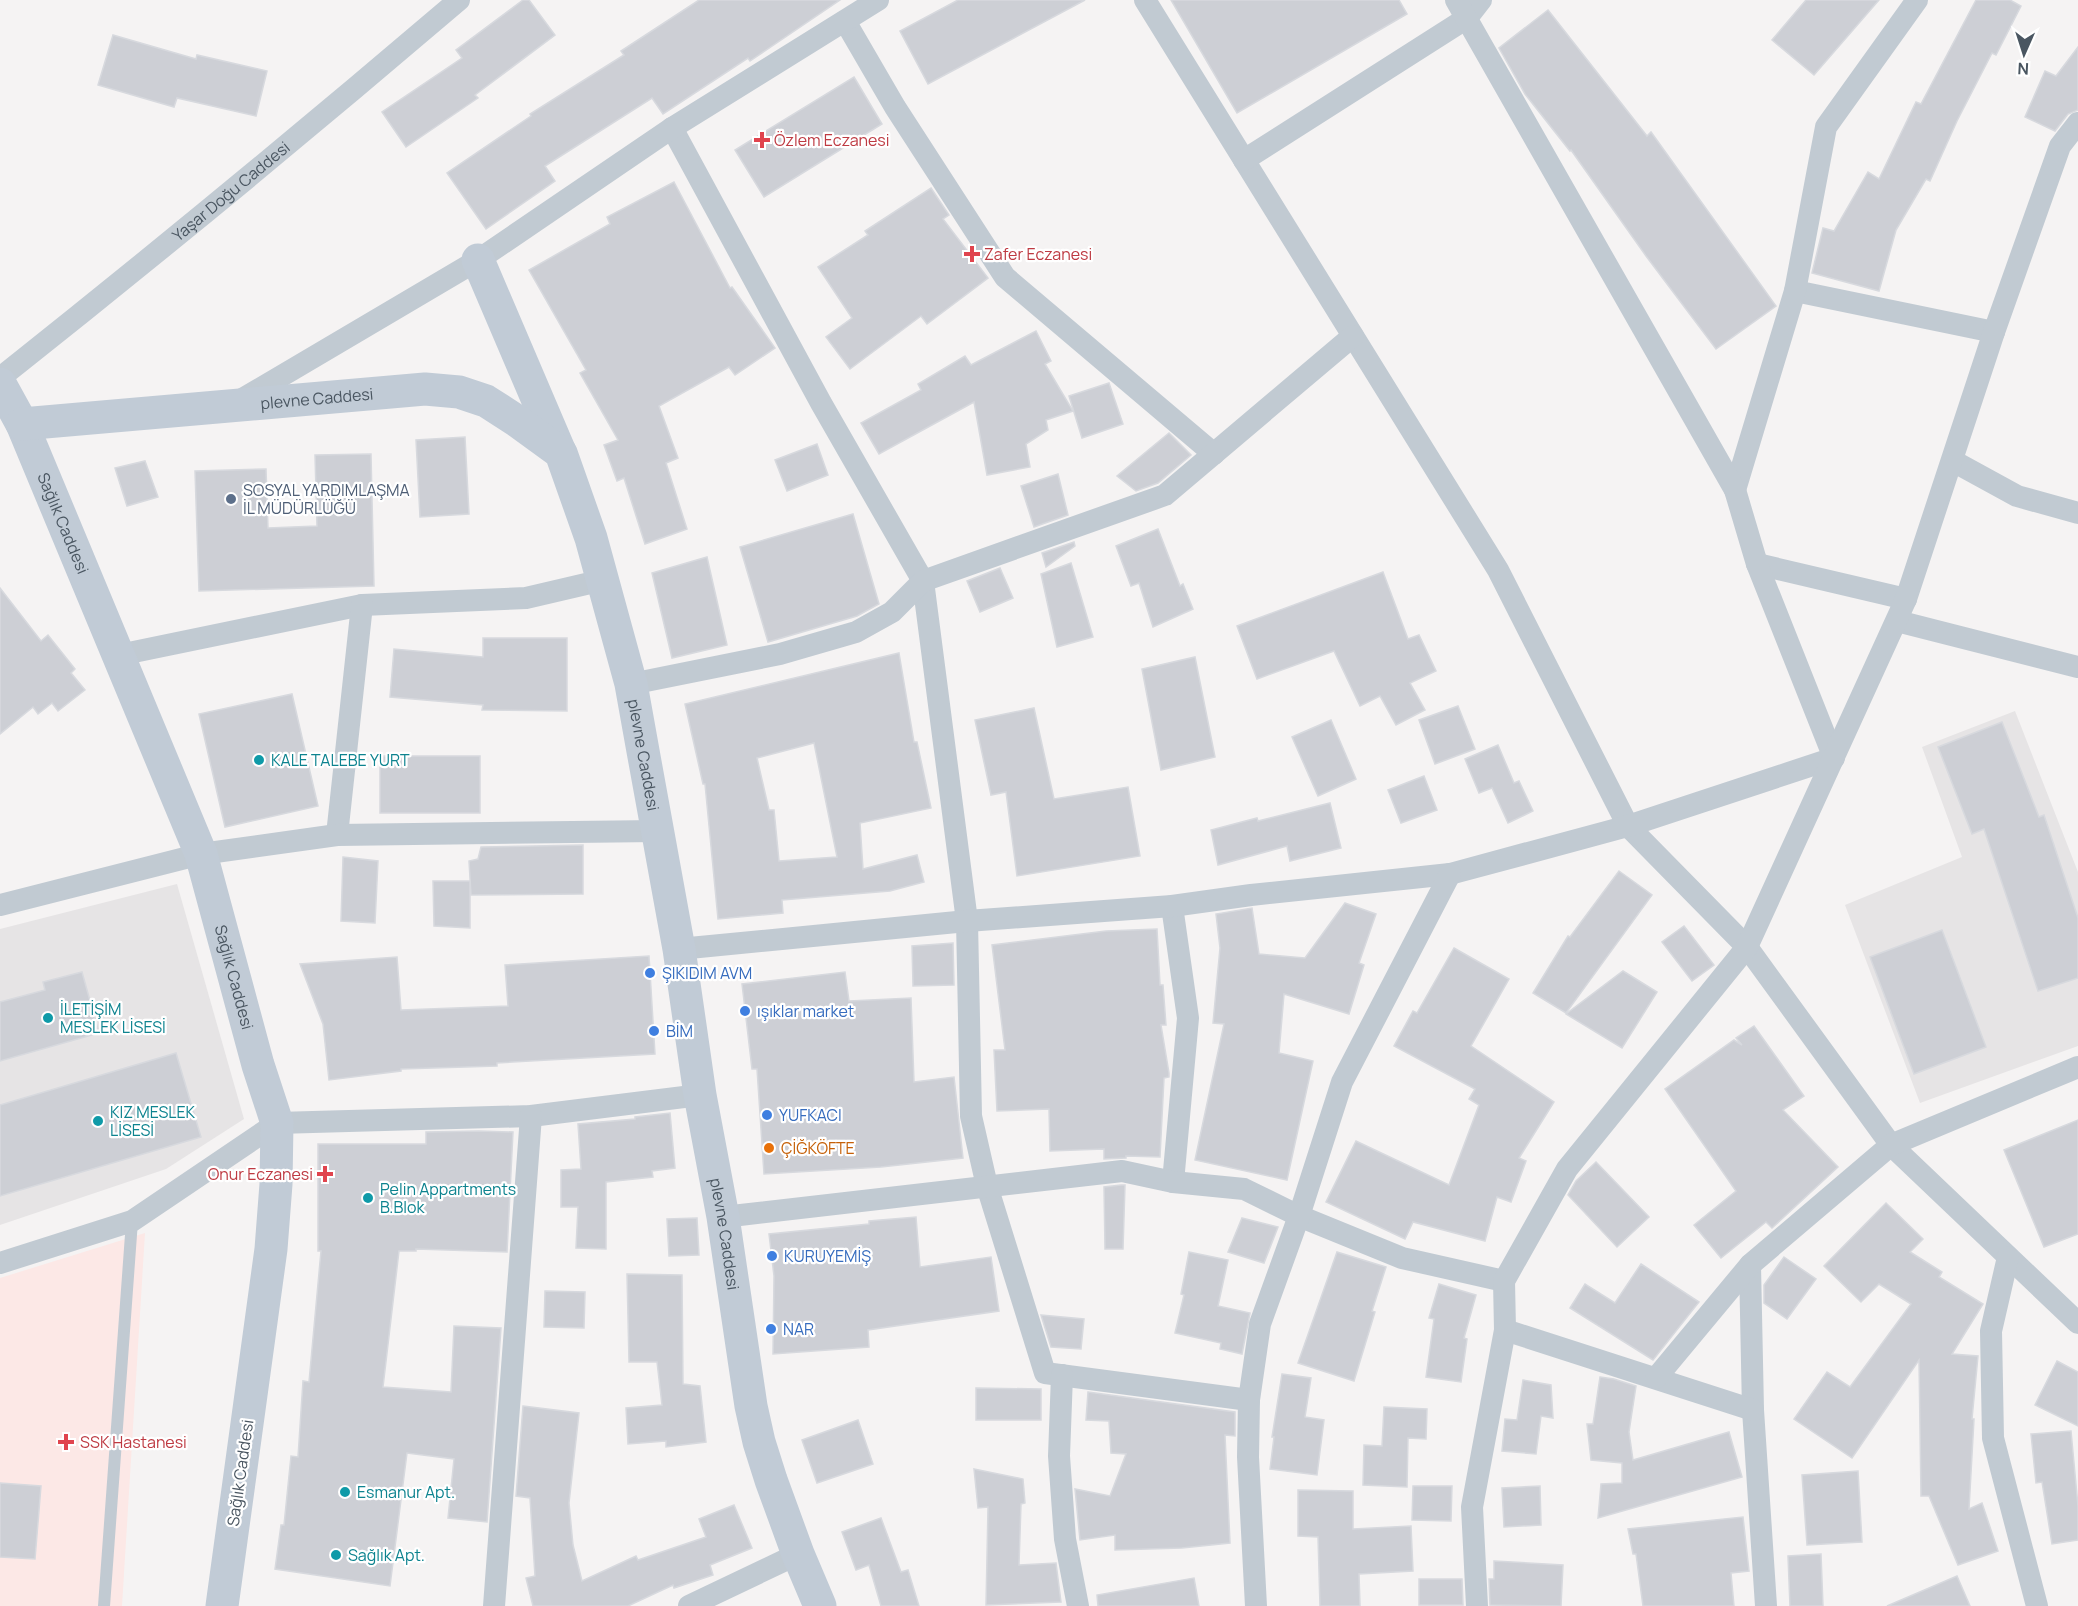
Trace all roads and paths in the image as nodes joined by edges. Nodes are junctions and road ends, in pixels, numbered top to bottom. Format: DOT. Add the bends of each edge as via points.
graph roads {
  1 [pos="459,0"];
  2 [pos="878,0"];
  3 [pos="1145,0"];
  4 [pos="1482,0"];
  5 [pos="1917,0"];
  6 [pos="1462,9"];
  7 [pos="845,21"];
  8 [pos="2078,123"];
  9 [pos="672,128"];
  10 [pos="1244,160"];
  11 [pos="478,261"];
  12 [pos="1796,291"];
  13 [pos="1994,332"];
  14 [pos="1353,336"];
  15 [pos="0,378"];
  16 [pos="0,384"];
  17 [pos="235,404"];
  18 [pos="22,424"];
  19 [pos="561,453"];
  20 [pos="1214,454"];
  21 [pos="1953,461"];
  22 [pos="1736,490"];
  23 [pos="2078,513"];
  24 [pos="1757,564"];
  25 [pos="603,580"];
  26 [pos="923,581"];
  27 [pos="1906,599"];
  28 [pos="362,605"];
  29 [pos="1897,621"];
  30 [pos="118,655"];
  31 [pos="2078,667"];
  32 [pos="631,684"];
  33 [pos="1833,758"];
  34 [pos="1628,826"];
  35 [pos="658,831"];
  36 [pos="337,835"];
  37 [pos="201,854"];
  38 [pos="1450,874"];
  39 [pos="0,905"];
  40 [pos="1172,906"];
  41 [pos="967,921"];
  42 [pos="1747,947"];
  43 [pos="679,949"];
  44 [pos="2078,1067"];
  45 [pos="700,1095"];
  46 [pos="531,1116"];
  47 [pos="277,1123"];
  48 [pos="1891,1145"];
  49 [pos="1173,1182"];
  50 [pos="987,1186"];
  51 [pos="1299,1216"];
  52 [pos="723,1217"];
  53 [pos="132,1221"];
  54 [pos="2008,1257"];
  55 [pos="0,1263"];
  56 [pos="1750,1265"];
  57 [pos="1504,1281"];
  58 [pos="2078,1323"];
  59 [pos="1505,1330"];
  60 [pos="1062,1375"];
  61 [pos="1656,1378"];
  62 [pos="1249,1400"];
  63 [pos="1754,1410"];
  64 [pos="798,1554"];
  65 [pos="104,1606"];
  66 [pos="222,1606"];
  67 [pos="494,1606"];
  68 [pos="689,1606"];
  69 [pos="820,1606"];
  70 [pos="1078,1606"];
  71 [pos="1256,1606"];
  72 [pos="1478,1606"];
  73 [pos="1766,1606"];
  74 [pos="2037,1606"];
  1 -- 15 [label="street, Yaşar Doğu Caddesi"];
  2 -- 7 [label="street"];
  3 -- 10 [label="street"];
  4 -- 6 [label="street"];
  5 -- 12 [label="street" via="1826,127"];
  6 -- 10 [label="street"];
  6 -- 22 [label="street"];
  7 -- 9 [label="street"];
  7 -- 20 [label="street" via="895,107 1005,277"];
  8 -- 13 [label="street" via="2060,146"];
  9 -- 11 [label="street"];
  9 -- 26 [label="street"];
  10 -- 14 [label="street"];
  11 -- 17 [label="street"];
  11 -- 19 [label="street"];
  12 -- 13 [label="street"];
  12 -- 22 [label="street"];
  13 -- 21 [label="street"];
  14 -- 20 [label="street"];
  14 -- 34 [label="street" via="1498,570"];
  16 -- 18 [label="street, Sağlık Caddesi"];
  17 -- 18 [label="street, plevne Caddesi"];
  17 -- 19 [label="street, plevne Caddesi" via="425,388 459,392 486,402"];
  18 -- 30 [label="street, Sağlık Caddesi"];
  19 -- 25 [label="street, plevne Caddesi"];
  20 -- 26 [label="street" via="1165,495"];
  21 -- 23 [label="street" via="2017,496"];
  21 -- 27 [label="street"];
  22 -- 24 [label="street"];
  24 -- 27 [label="street"];
  24 -- 33 [label="street"];
  25 -- 28 [label="street" via="526,598"];
  25 -- 32 [label="street, plevne Caddesi"];
  26 -- 32 [label="street" via="892,612 856,632 780,654"];
  26 -- 41 [label="street"];
  27 -- 29 [label="street"];
  28 -- 30 [label="street"];
  28 -- 36 [label="street"];
  29 -- 31 [label="street"];
  29 -- 33 [label="street"];
  30 -- 37 [label="street, Sağlık Caddesi"];
  32 -- 35 [label="street, plevne Caddesi"];
  33 -- 34 [label="street"];
  33 -- 42 [label="street"];
  34 -- 38 [label="street"];
  34 -- 42 [label="street"];
  35 -- 36 [label="street"];
  35 -- 43 [label="street, plevne Caddesi"];
  36 -- 37 [label="street"];
  37 -- 39 [label="street"];
  37 -- 47 [label="street, Sağlık Caddesi"];
  38 -- 40 [label="street"];
  38 -- 51 [label="street" via="1342,1082"];
  40 -- 41 [label="street"];
  40 -- 49 [label="street" via="1188,1018"];
  41 -- 43 [label="street"];
  41 -- 50 [label="street" via="971,1116"];
  42 -- 48 [label="street"];
  42 -- 57 [label="street" via="1567,1168"];
  43 -- 45 [label="street, plevne Caddesi"];
  44 -- 48 [label="street"];
  45 -- 46 [label="street"];
  45 -- 52 [label="street, plevne Caddesi"];
  46 -- 47 [label="street"];
  46 -- 67 [label="street"];
  47 -- 53 [label="street"];
  47 -- 66 [label="street, Sağlık Caddesi" via="271,1249"];
  48 -- 54 [label="street"];
  48 -- 56 [label="street"];
  49 -- 50 [label="street" via="1122,1171"];
  49 -- 51 [label="street" via="1244,1189"];
  50 -- 52 [label="street"];
  50 -- 60 [label="street" via="1045,1372"];
  51 -- 57 [label="street" via="1402,1258"];
  51 -- 62 [label="street" via="1260,1324"];
  52 -- 64 [label="street, plevne Caddesi" via="759,1442"];
  53 -- 55 [label="street"];
  53 -- 65 [label="lane"];
  54 -- 58 [label="street"];
  54 -- 74 [label="street" via="1991,1331 1992,1438"];
  56 -- 61 [label="street"];
  56 -- 63 [label="street"];
  57 -- 59 [label="street"];
  59 -- 61 [label="street"];
  59 -- 72 [label="street" via="1472,1507"];
  60 -- 62 [label="street"];
  60 -- 70 [label="street" via="1059,1456 1065,1539"];
  61 -- 63 [label="street"];
  62 -- 71 [label="street"];
  63 -- 73 [label="street"];
  64 -- 68 [label="street"];
  64 -- 69 [label="street, plevne Caddesi"];
}
